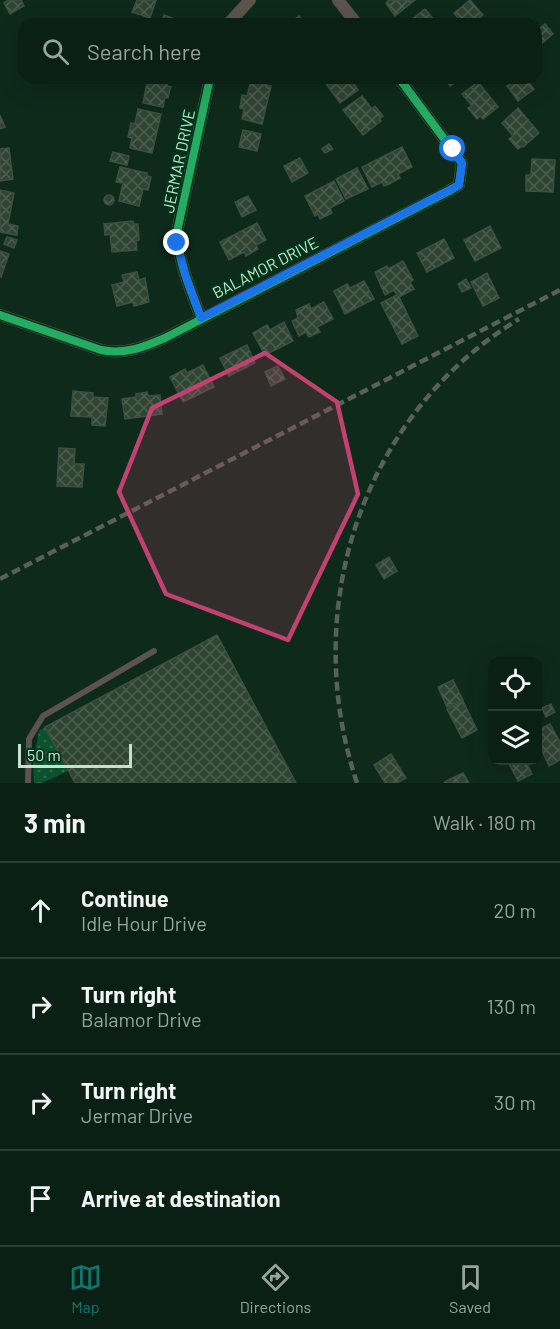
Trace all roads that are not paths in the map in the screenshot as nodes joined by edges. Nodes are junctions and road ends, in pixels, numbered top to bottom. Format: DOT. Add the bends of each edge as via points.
graph roads {
  1 [pos="250,0"];
  2 [pos="338,0"];
  3 [pos="234,18"];
  4 [pos="352,18"];
  5 [pos="209,84"];
  6 [pos="404,84"];
  7 [pos="0,315"];
  8 [pos="201,318"];
  9 [pos="154,651"];
  10 [pos="28,783"];
  1 -- 3 [label="street"];
  2 -- 4 [label="street"];
  5 -- 8 [label="street, JERMAR DRIVE" via="177,232 185,274"];
  6 -- 8 [label="street, BALAMOR DRIVE" via="462,163 459,185"];
  7 -- 8 [label="street, BALAMOR DRIVE" via="112,352 130,352 146,346"];
  9 -- 10 [label="lane" via="43,716 29,739"];
}
